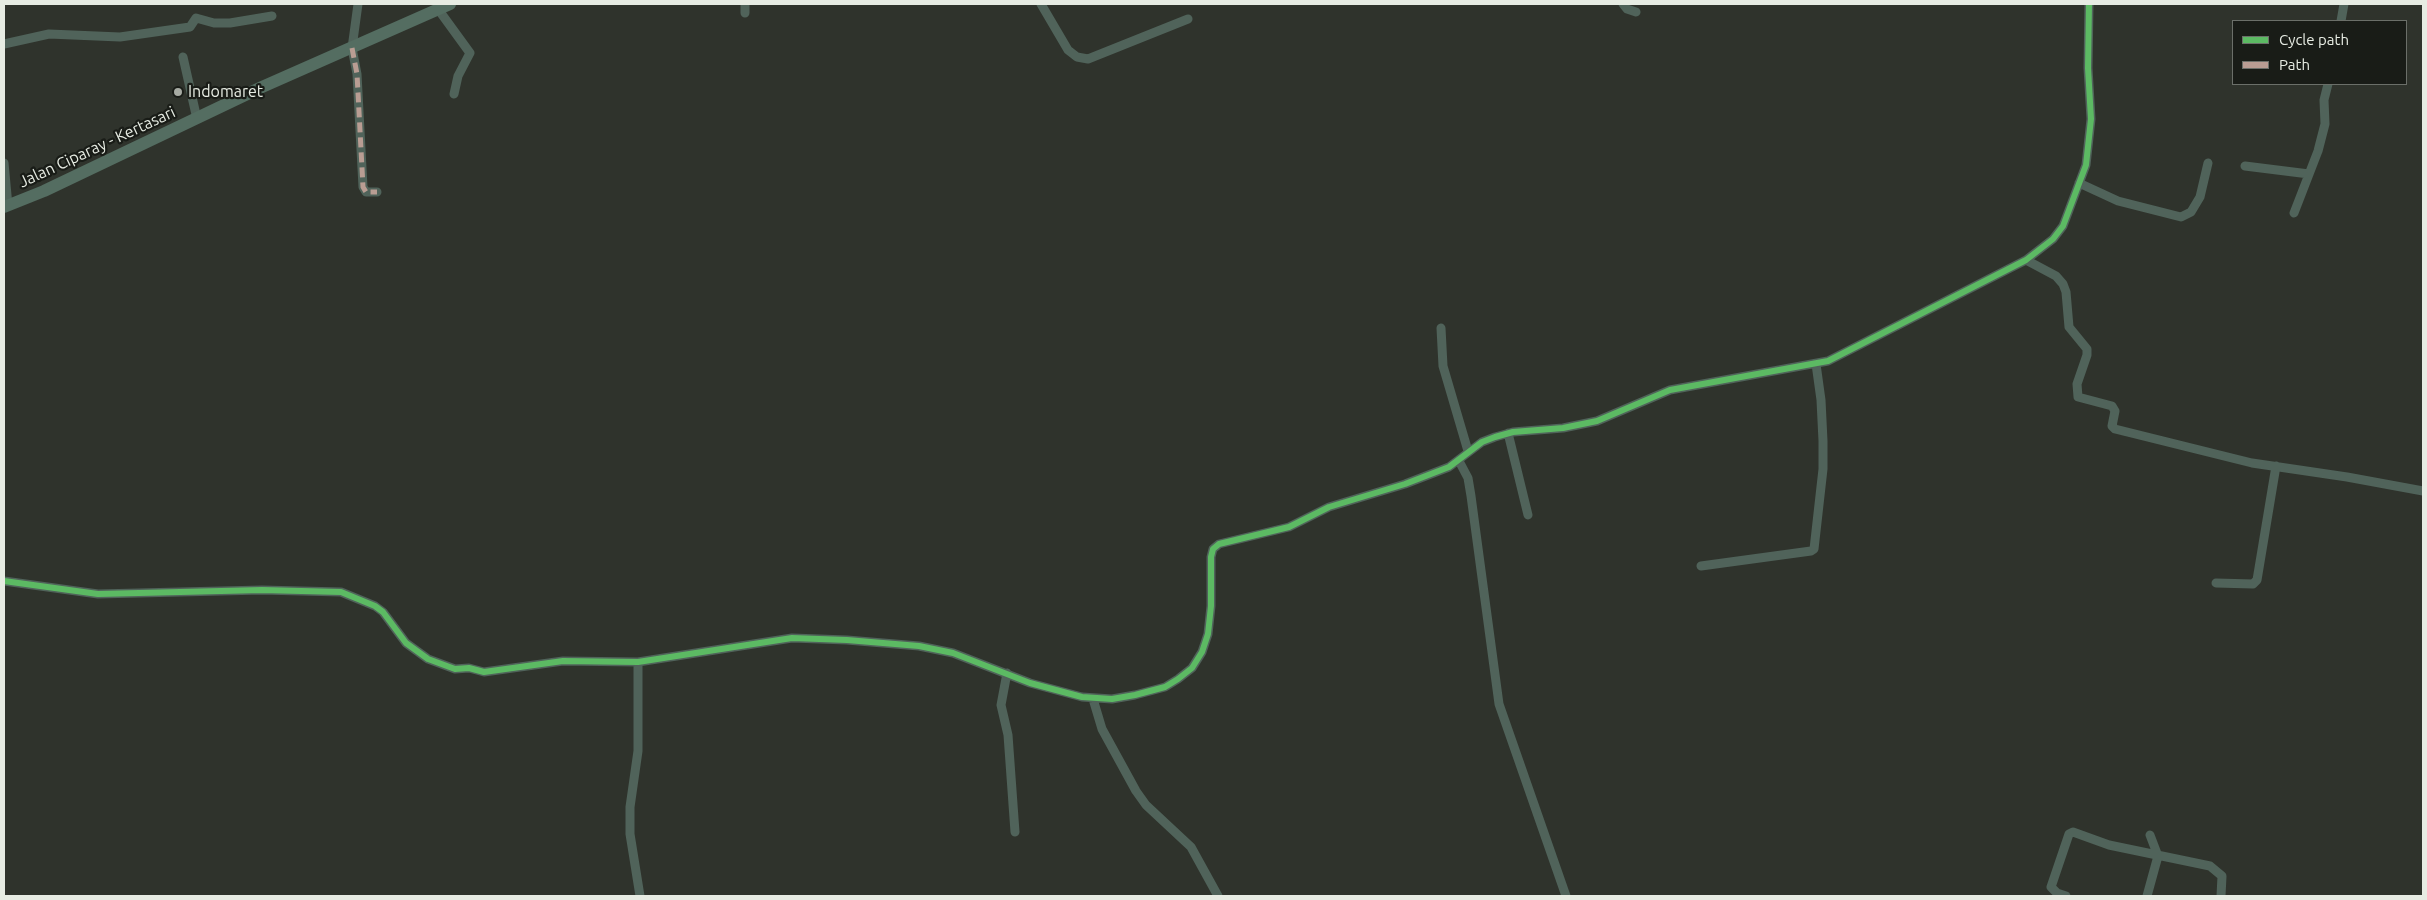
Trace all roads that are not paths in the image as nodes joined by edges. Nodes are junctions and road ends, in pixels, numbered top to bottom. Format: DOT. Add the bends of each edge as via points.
graph roads {
  1 [pos="358,4"];
  2 [pos="1041,4"];
  3 [pos="1623,4"];
  4 [pos="2089,4"];
  5 [pos="2344,4"];
  6 [pos="444,6"];
  7 [pos="1636,12"];
  8 [pos="272,16"];
  9 [pos="1188,19"];
  10 [pos="2341,20"];
  11 [pos="4,44"];
  12 [pos="352,48"];
  13 [pos="183,57"];
  14 [pos="2328,85"];
  15 [pos="454,94"];
  16 [pos="197,119"];
  17 [pos="4,163"];
  18 [pos="2208,163"];
  19 [pos="2245,166"];
  20 [pos="2309,174"];
  21 [pos="2079,183"];
  22 [pos="377,192"];
  23 [pos="6,207"];
  24 [pos="2294,212"];
  25 [pos="2026,260"];
  26 [pos="1441,328"];
  27 [pos="1816,364"];
  28 [pos="1508,433"];
  29 [pos="1468,451"];
  30 [pos="1459,460"];
  31 [pos="2276,466"];
  32 [pos="2423,491"];
  33 [pos="1528,515"];
  34 [pos="1701,566"];
  35 [pos="4,581"];
  36 [pos="2216,583"];
  37 [pos="638,662"];
  38 [pos="1007,673"];
  39 [pos="1093,699"];
  40 [pos="1015,832"];
  41 [pos="2150,836"];
  42 [pos="2158,856"];
  43 [pos="640,896"];
  44 [pos="1218,896"];
  45 [pos="1566,896"];
  46 [pos="2066,896"];
  47 [pos="2147,896"];
  48 [pos="2221,896"];
  1 -- 12 [label="street"];
  2 -- 9 [label="street" via="1068,50 1076,57 1088,59"];
  3 -- 7 [label="street"];
  4 -- 21 [label="street" via="2090,141"];
  5 -- 10 [label="street"];
  6 -- 12 [label="main road, Jalan Ciparay - Kertasari"];
  6 -- 15 [label="street" via="470,53 458,76"];
  8 -- 11 [label="street" via="223,23 196,18 190,27 120,37 49,34"];
  12 -- 16 [label="main road, Jalan Ciparay - Kertasari"];
  12 -- 22 [label="street" via="363,187 366,192"];
  13 -- 16 [label="street"];
  14 -- 20 [label="street" via="2324,100 2325,124"];
  16 -- 23 [label="main road, Jalan Ciparay - Kertasari"];
  17 -- 23 [label="street"];
  18 -- 21 [label="street" via="2200,197 2191,212 2180,217 2118,201"];
  19 -- 20 [label="street"];
  20 -- 24 [label="street"];
  21 -- 25 [label="street" via="2063,226 2053,240"];
  25 -- 27 [label="street" via="1840,357"];
  25 -- 31 [label="street" via="2056,276 2063,284 2069,328 2087,349 2078,397 2112,406 2115,411 2114,428 2196,450"];
  26 -- 29 [label="street" via="1443,366"];
  27 -- 28 [label="street" via="1670,390 1597,421"];
  27 -- 34 [label="street" via="1823,460 1814,549"];
  28 -- 29 [label="street"];
  28 -- 33 [label="street"];
  29 -- 30 [label="street"];
  30 -- 39 [label="street" via="1405,484 1330,507 1289,527 1219,544 1210,557 1208,634 1192,668 1165,687 1112,700"];
  30 -- 45 [label="street" via="1468,478 1472,502 1499,704"];
  31 -- 32 [label="street"];
  31 -- 36 [label="street" via="2256,582"];
  35 -- 37 [label="street" via="98,594 262,590 341,592 384,612 406,642 428,659 455,669 484,672 563,661"];
  37 -- 38 [label="street" via="792,638 919,646 953,653"];
  37 -- 43 [label="street" via="638,751 630,834"];
  38 -- 39 [label="street" via="1030,684"];
  38 -- 40 [label="street" via="1001,705 1008,735"];
  39 -- 44 [label="street" via="1102,729 1136,791 1146,805 1191,847"];
  41 -- 42 [label="street"];
  42 -- 46 [label="street" via="2109,845 2073,832 2069,834 2051,887"];
  42 -- 47 [label="street"];
  42 -- 48 [label="street" via="2210,866 2222,876"];
}
